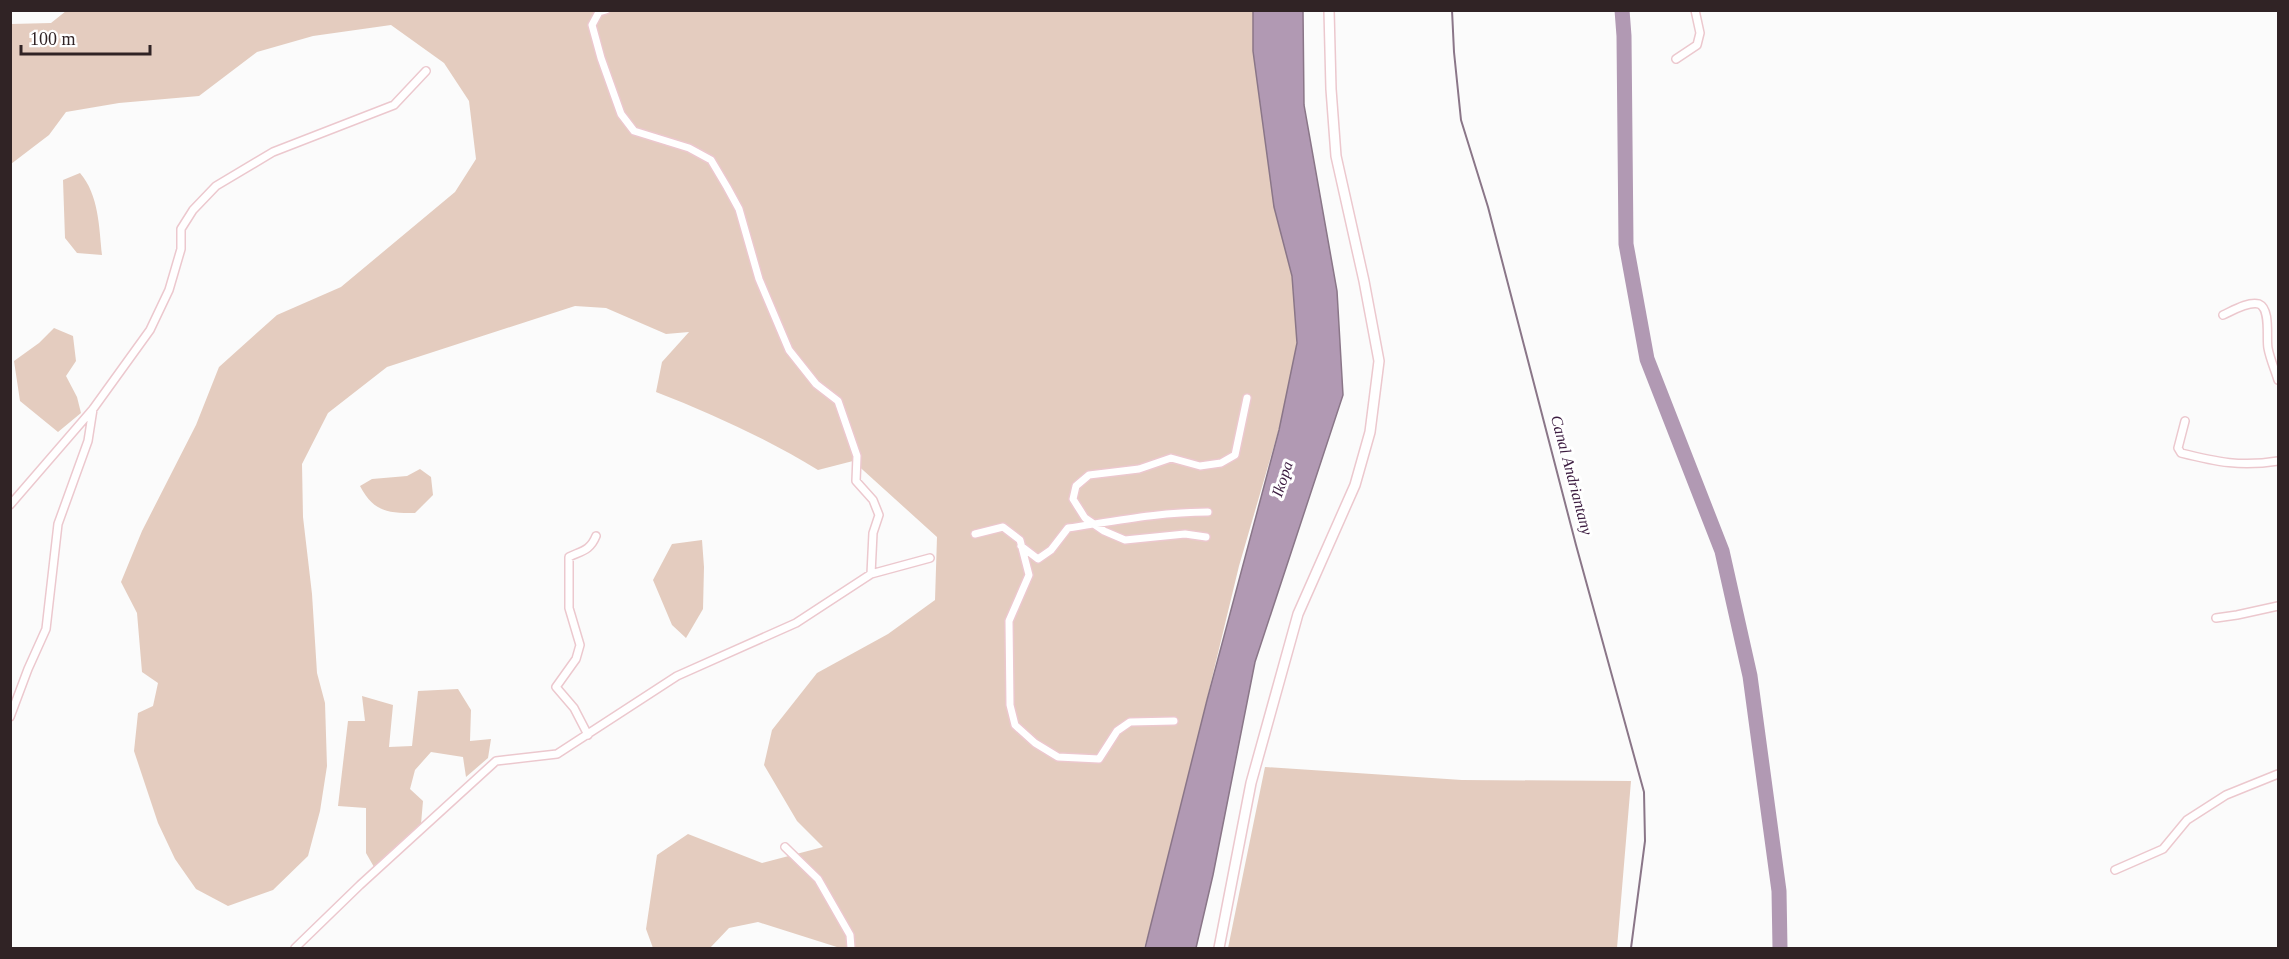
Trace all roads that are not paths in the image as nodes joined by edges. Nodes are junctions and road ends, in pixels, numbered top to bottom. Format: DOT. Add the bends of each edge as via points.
graph roads {
  1 [pos="606,10"];
  2 [pos="1329,10"];
  3 [pos="1695,10"];
  4 [pos="1676,59"];
  5 [pos="426,71"];
  6 [pos="2223,315"];
  7 [pos="2278,380"];
  8 [pos="1247,398"];
  9 [pos="93,409"];
  10 [pos="2185,422"];
  11 [pos="2278,461"];
  12 [pos="10,505"];
  13 [pos="1208,512"];
  14 [pos="1094,524"];
  15 [pos="975,534"];
  16 [pos="596,536"];
  17 [pos="1206,537"];
  18 [pos="1021,546"];
  19 [pos="930,558"];
  20 [pos="871,574"];
  21 [pos="2278,606"];
  22 [pos="2216,618"];
  23 [pos="10,717"];
  24 [pos="1174,721"];
  25 [pos="588,735"];
  26 [pos="2278,774"];
  27 [pos="785,847"];
  28 [pos="2115,870"];
  29 [pos="295,948"];
  30 [pos="851,948"];
  31 [pos="1219,948"];
  1 -- 20 [label="street" via="599,12 592,25 621,114 634,131 689,148 711,160 739,208 759,279 789,350 816,384 838,401 857,456 856,481 873,500 879,514 873,533"];
  2 -- 31 [label="main road" via="1336,156 1380,361 1370,432 1355,485 1298,614 1251,783"];
  3 -- 4 [label="street" via="1700,33 1697,45"];
  5 -- 9 [label="street" via="394,105 273,153 216,186 181,229 181,249 169,290 150,330"];
  6 -- 7 [label="street" via="2250,304 2265,309 2268,347"];
  8 -- 14 [label="street" via="1235,455 1221,463 1200,466 1171,458 1139,469 1089,475 1076,486 1073,499 1085,518"];
  9 -- 12 [label="street"];
  9 -- 23 [label="street" via="88,441 58,524 46,629"];
  10 -- 11 [label="street" via="2178,448 2181,453 2216,462"];
  13 -- 14 [label="street" via="1169,513"];
  14 -- 17 [label="street" via="1125,540 1185,534"];
  14 -- 18 [label="street" via="1068,528 1051,550 1038,559"];
  15 -- 18 [label="street" via="1003,527 1020,540"];
  16 -- 25 [label="street" via="581,554 569,557 569,608 580,645 556,687 574,708"];
  18 -- 24 [label="street" via="1029,575 1009,621 1010,705 1016,725 1058,758 1099,759 1118,731 1130,722"];
  19 -- 20 [label="street"];
  20 -- 25 [label="street" via="796,623 677,676"];
  21 -- 22 [label="street"];
  25 -- 29 [label="street" via="557,754 496,761"];
  26 -- 28 [label="street" via="2226,795 2187,820 2163,849"];
  27 -- 30 [label="street" via="818,879 850,935"];
}
